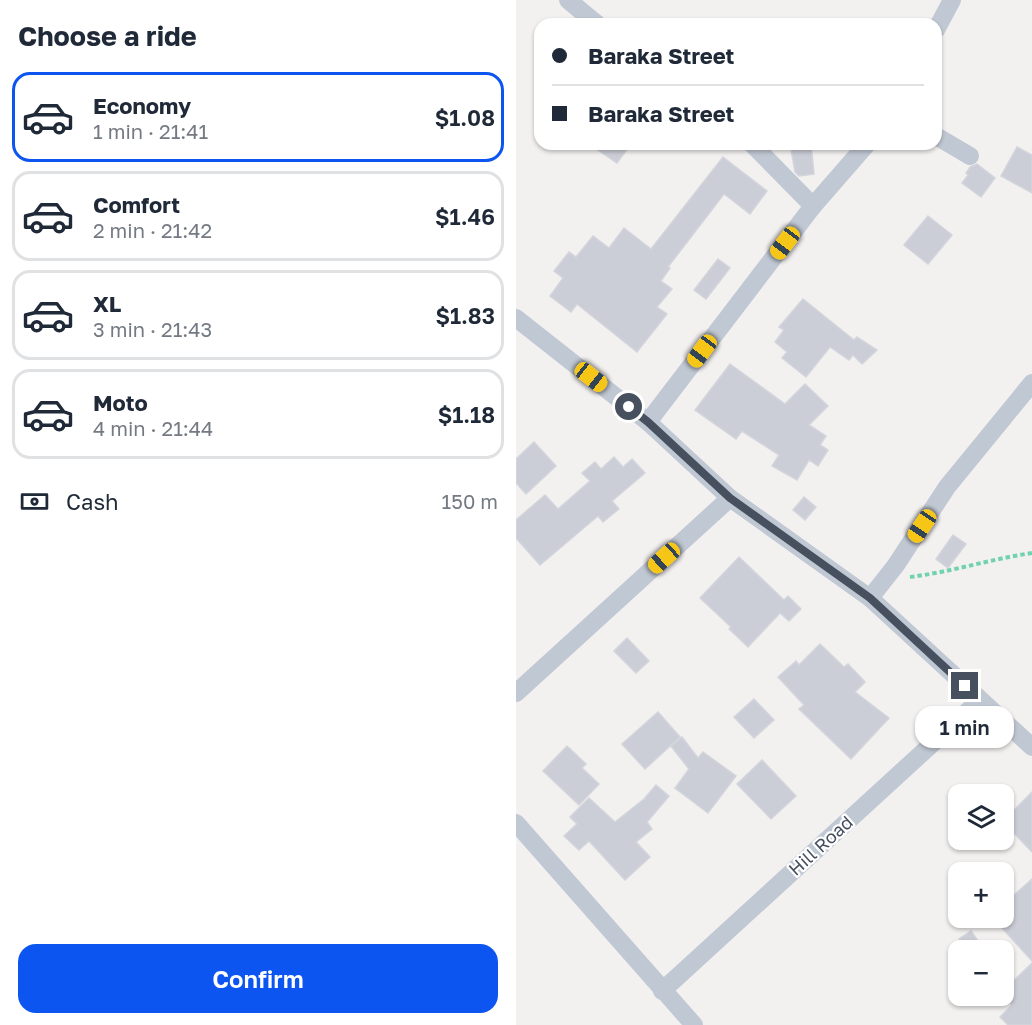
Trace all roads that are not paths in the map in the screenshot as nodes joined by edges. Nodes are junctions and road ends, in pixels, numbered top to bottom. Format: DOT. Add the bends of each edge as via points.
graph roads {
  1 [pos="568,0"];
  2 [pos="952,0"];
  3 [pos="590,18"];
  4 [pos="942,19"];
  5 [pos="942,139"];
  6 [pos="758,150"];
  7 [pos="862,150"];
  8 [pos="970,156"];
  9 [pos="813,206"];
  10 [pos="516,318"];
  11 [pos="1032,383"];
  12 [pos="648,422"];
  13 [pos="730,498"];
  14 [pos="870,598"];
  15 [pos="516,693"];
  16 [pos="980,700"];
  17 [pos="1032,747"];
  18 [pos="516,823"];
  19 [pos="662,991"];
  20 [pos="694,1025"];
  1 -- 3 [label="street"];
  2 -- 4 [label="street"];
  5 -- 8 [label="street"];
  6 -- 9 [label="street"];
  7 -- 9 [label="street"];
  9 -- 12 [label="street"];
  10 -- 12 [label="street"];
  11 -- 14 [label="street" via="948,488"];
  12 -- 13 [label="street"];
  13 -- 14 [label="street"];
  13 -- 15 [label="street"];
  14 -- 16 [label="street"];
  16 -- 17 [label="street"];
  16 -- 19 [label="street, Hill Road"];
  18 -- 19 [label="street"];
  19 -- 20 [label="street"];
}
